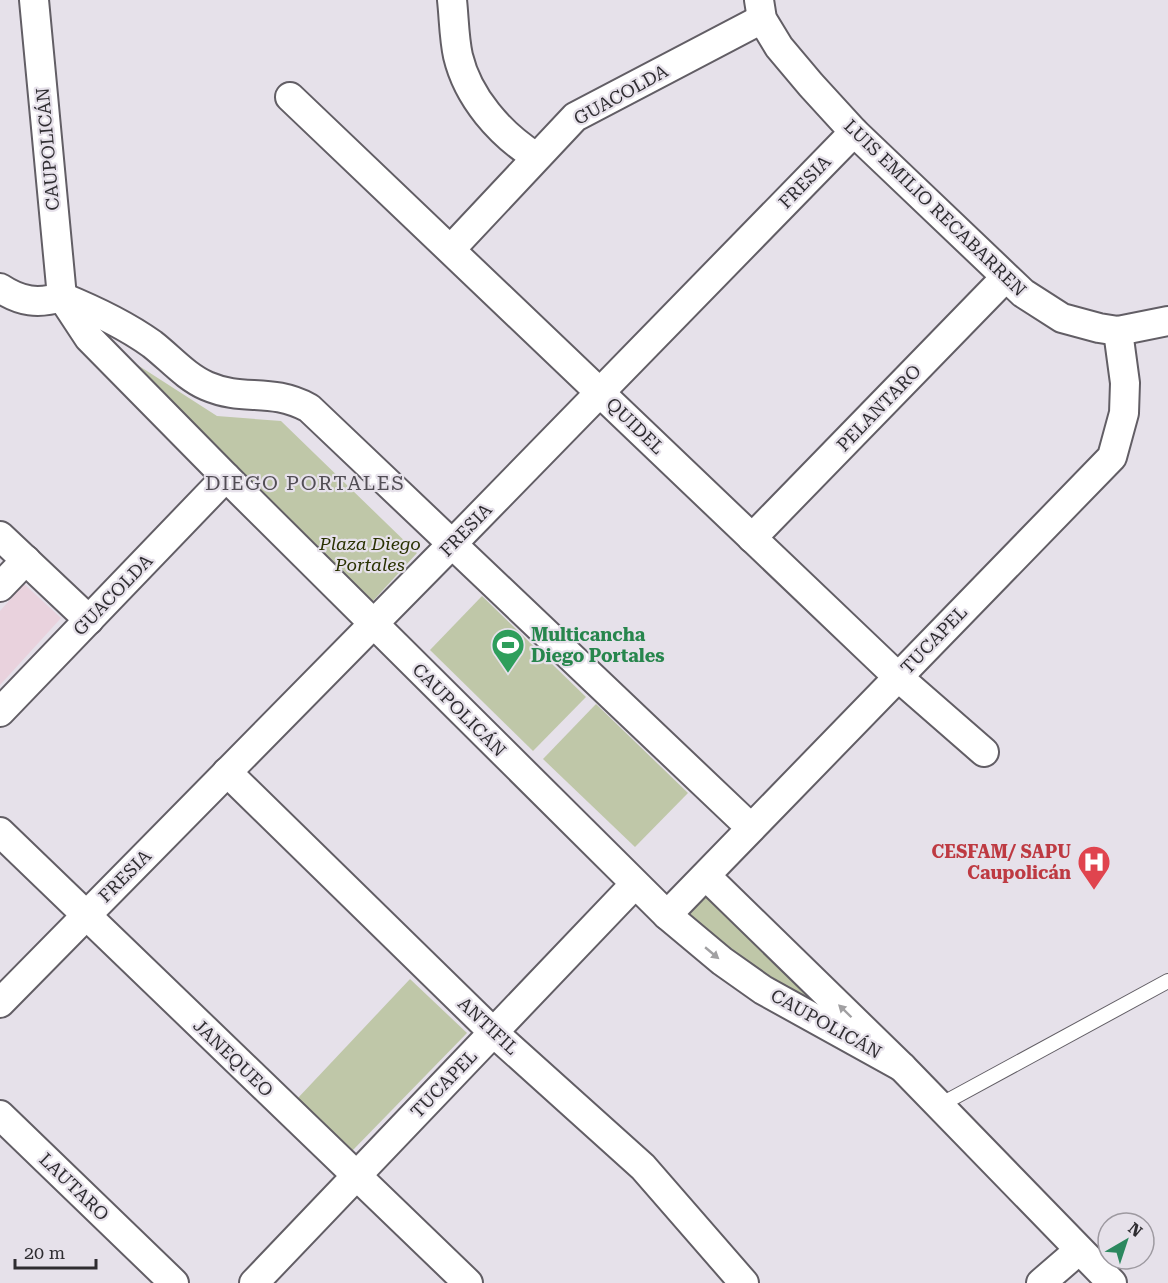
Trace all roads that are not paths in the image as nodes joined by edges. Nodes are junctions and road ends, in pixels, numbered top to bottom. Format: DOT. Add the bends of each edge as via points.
graph roads {
  1 [pos="34,0"];
  2 [pos="452,0"];
  3 [pos="761,9"];
  4 [pos="290,97"];
  5 [pos="854,132"];
  6 [pos="536,157"];
  7 [pos="451,249"];
  8 [pos="1005,278"];
  9 [pos="62,297"];
  10 [pos="5,299"];
  11 [pos="1168,321"];
  12 [pos="1118,331"];
  13 [pos="600,392"];
  14 [pos="225,477"];
  15 [pos="0,536"];
  16 [pos="752,538"];
  17 [pos="453,543"];
  18 [pos="26,560"];
  19 [pos="0,587"];
  20 [pos="89,620"];
  21 [pos="373,624"];
  22 [pos="898,677"];
  23 [pos="0,712"];
  24 [pos="984,752"];
  25 [pos="227,772"];
  26 [pos="751,828"];
  27 [pos="0,832"];
  28 [pos="706,876"];
  29 [pos="634,885"];
  30 [pos="86,915"];
  31 [pos="667,915"];
  32 [pos="1168,981"];
  33 [pos="0,1003"];
  34 [pos="493,1032"];
  35 [pos="902,1067"];
  36 [pos="940,1106"];
  37 [pos="0,1115"];
  38 [pos="356,1177"];
  39 [pos="1078,1251"];
  40 [pos="174,1283"];
  41 [pos="254,1283"];
  42 [pos="468,1283"];
  43 [pos="744,1283"];
  44 [pos="1041,1283"];
  45 [pos="1112,1283"];
  1 -- 9 [label="street, CAUPOLICÁN"];
  2 -- 6 [label="street" via="458,55 473,92 500,129"];
  3 -- 5 [label="street, LUIS EMILIO RECABARREN" via="779,48"];
  3 -- 6 [label="street, GUACOLDA" via="575,117"];
  4 -- 7 [label="street, QUIDEL"];
  5 -- 8 [label="street, LUIS EMILIO RECABARREN"];
  5 -- 13 [label="street, FRESIA"];
  6 -- 7 [label="street, GUACOLDA"];
  7 -- 13 [label="street, QUIDEL"];
  8 -- 12 [label="street, LUIS EMILIO RECABARREN" via="1041,307 1062,318"];
  8 -- 16 [label="street, PELANTARO"];
  9 -- 10 [label="street" via="35,302"];
  9 -- 14 [label="street, CAUPOLICÁN" via="89,338"];
  9 -- 17 [label="street" via="127,327 204,385 237,395 278,395 309,408"];
  11 -- 12 [label="street, LUIS EMILIO RECABARREN"];
  12 -- 22 [label="street, TUCAPEL" via="1125,383 1124,413 1112,457"];
  13 -- 16 [label="street, QUIDEL"];
  13 -- 17 [label="street, FRESIA"];
  14 -- 20 [label="street, GUACOLDA"];
  14 -- 21 [label="street, CAUPOLICÁN"];
  15 -- 18 [label="street"];
  16 -- 22 [label="street, QUIDEL"];
  17 -- 21 [label="street, FRESIA"];
  17 -- 26 [label="street"];
  18 -- 19 [label="street"];
  18 -- 20 [label="street"];
  20 -- 23 [label="street, GUACOLDA"];
  21 -- 25 [label="street, FRESIA"];
  21 -- 29 [label="street, CAUPOLICÁN"];
  22 -- 24 [label="street, QUIDEL"];
  22 -- 26 [label="street, TUCAPEL"];
  25 -- 30 [label="street, FRESIA"];
  25 -- 34 [label="street, ANTIFIL"];
  26 -- 28 [label="street, TUCAPEL"];
  27 -- 30 [label="street, JANEQUEO"];
  28 -- 31 [label="street, TUCAPEL"];
  35 -- 28 [label="street, CAUPOLICÁN, one-way"];
  29 -- 31 [label="street, CAUPOLICÁN"];
  29 -- 34 [label="street, TUCAPEL"];
  30 -- 33 [label="street, FRESIA"];
  30 -- 38 [label="street, JANEQUEO"];
  31 -- 35 [label="street, CAUPOLICÁN, one-way" via="722,962 763,990"];
  32 -- 36 [label="lane"];
  34 -- 38 [label="street, TUCAPEL"];
  34 -- 43 [label="street, ANTIFIL" via="643,1167"];
  35 -- 36 [label="street, CAUPOLICÁN"];
  36 -- 39 [label="street, CAUPOLICÁN"];
  37 -- 40 [label="street, LAUTARO"];
  38 -- 41 [label="street, TUCAPEL"];
  38 -- 42 [label="street, JANEQUEO"];
  39 -- 44 [label="street"];
  39 -- 45 [label="street, CAUPOLICÁN"];
}
